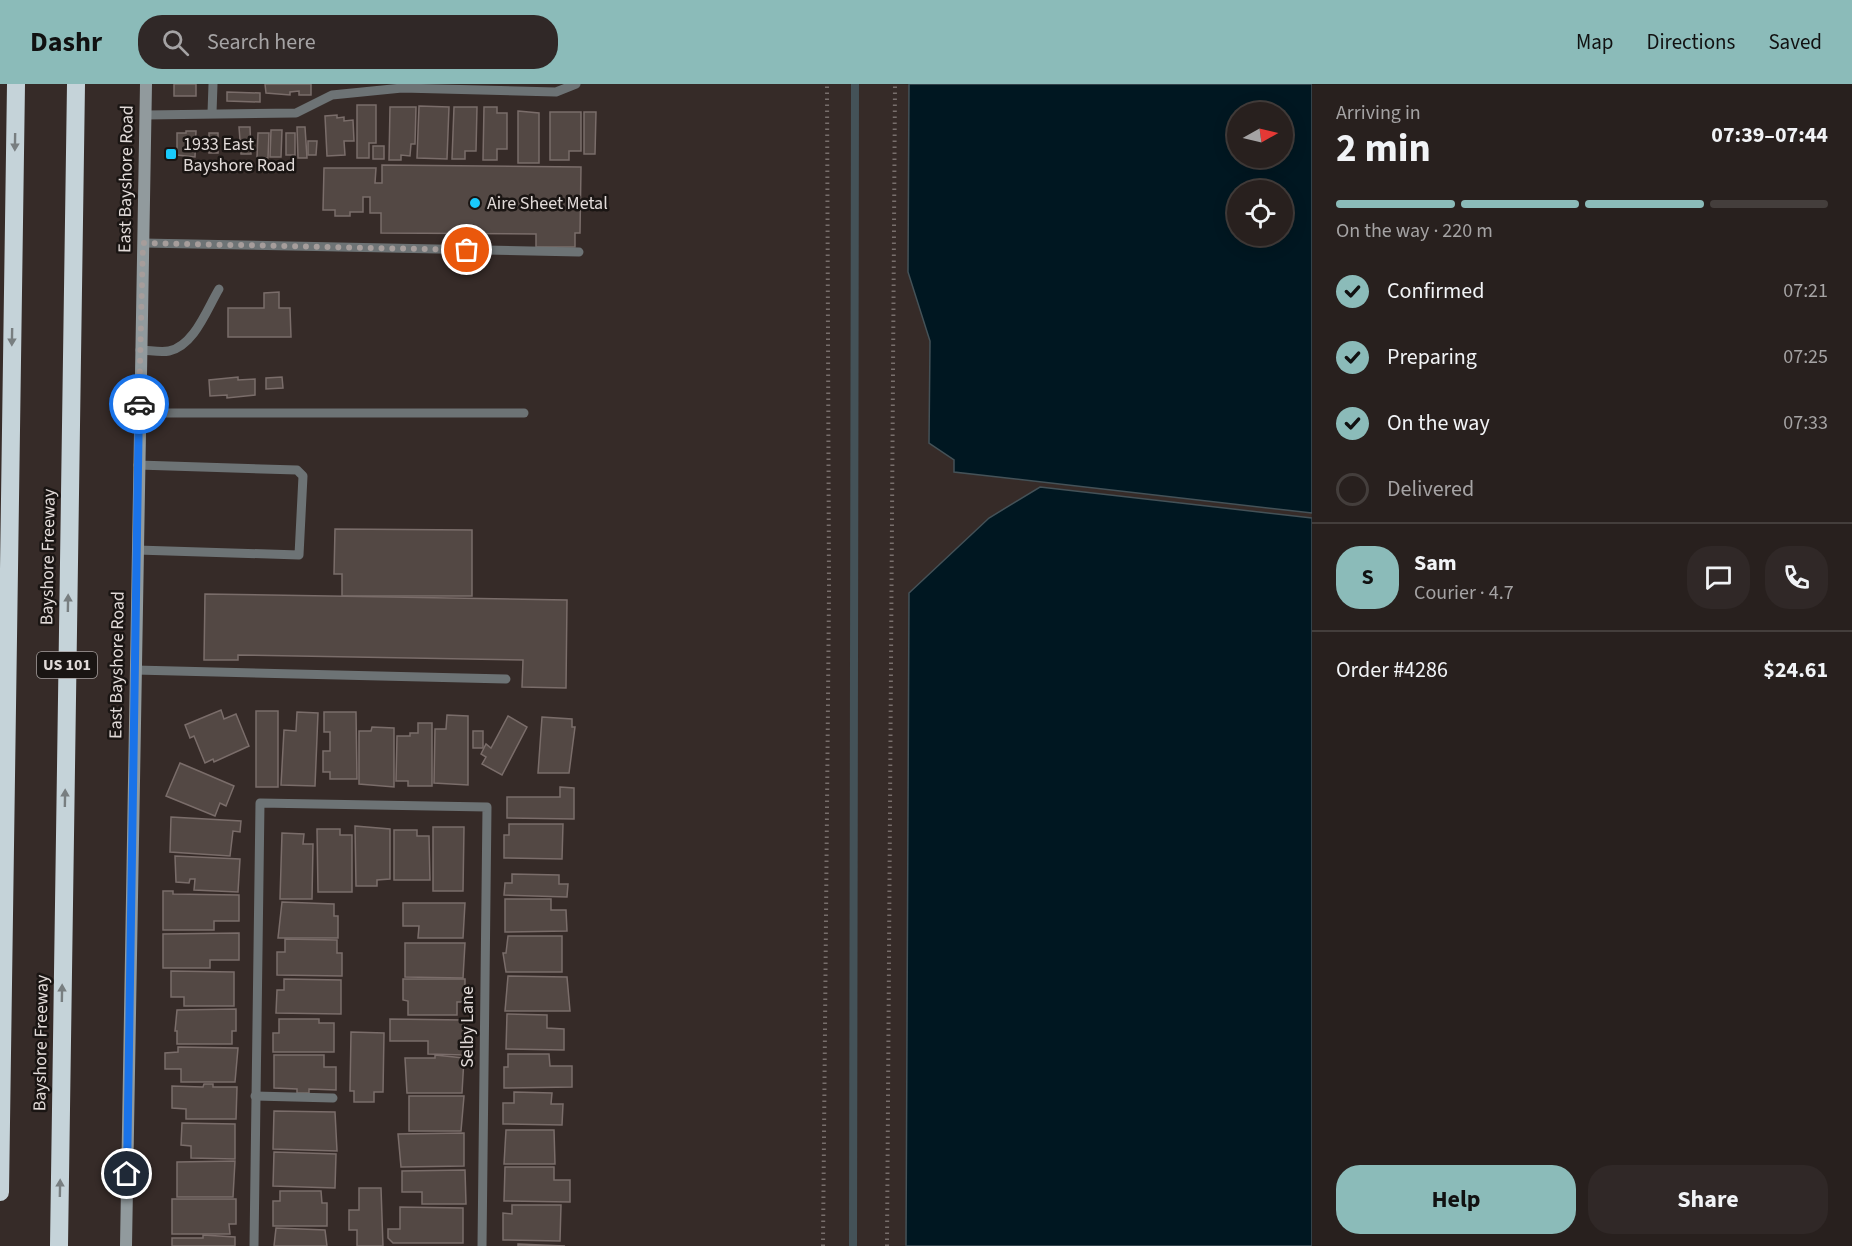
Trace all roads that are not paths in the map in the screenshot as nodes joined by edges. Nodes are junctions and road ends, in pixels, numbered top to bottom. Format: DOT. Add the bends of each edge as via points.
graph roads {
  1 [pos="16,84"];
  2 [pos="76,84"];
  3 [pos="146,84"];
  4 [pos="213,84"];
  5 [pos="576,85"];
  6 [pos="212,113"];
  7 [pos="146,115"];
  8 [pos="143,243"];
  9 [pos="579,252"];
  10 [pos="219,289"];
  11 [pos="140,350"];
  12 [pos="139,413"];
  13 [pos="524,413"];
  14 [pos="138,465"];
  15 [pos="137,550"];
  16 [pos="135,670"];
  17 [pos="506,679"];
  18 [pos="255,1096"];
  19 [pos="333,1098"];
  20 [pos="0,1192"];
  21 [pos="59,1246"];
  22 [pos="126,1246"];
  23 [pos="254,1246"];
  24 [pos="482,1246"];
  1 -- 20 [label="highway, one-way"];
  21 -- 2 [label="highway, Bayshore Freeway / US 101, one-way"];
  3 -- 7 [label="street, East Bayshore Road"];
  4 -- 6 [label="lane"];
  5 -- 6 [label="lane" via="556,92 402,88 332,95 296,113"];
  6 -- 7 [label="lane"];
  7 -- 8 [label="street, East Bayshore Road"];
  8 -- 9 [label="lane"];
  8 -- 11 [label="street, East Bayshore Road"];
  10 -- 11 [label="lane" via="197,328 182,345 169,351"];
  11 -- 12 [label="street, East Bayshore Road"];
  12 -- 13 [label="lane"];
  12 -- 14 [label="street, East Bayshore Road"];
  14 -- 15 [label="street, East Bayshore Road"];
  14 -- 15 [label="lane" via="297,470 302,472 303,487 299,555"];
  15 -- 16 [label="street, East Bayshore Road"];
  16 -- 17 [label="lane"];
  16 -- 22 [label="street, East Bayshore Road"];
  18 -- 19 [label="lane"];
  18 -- 23 [label="lane"];
  18 -- 24 [label="lane, Selby Lane" via="260,803 487,807"];
}
